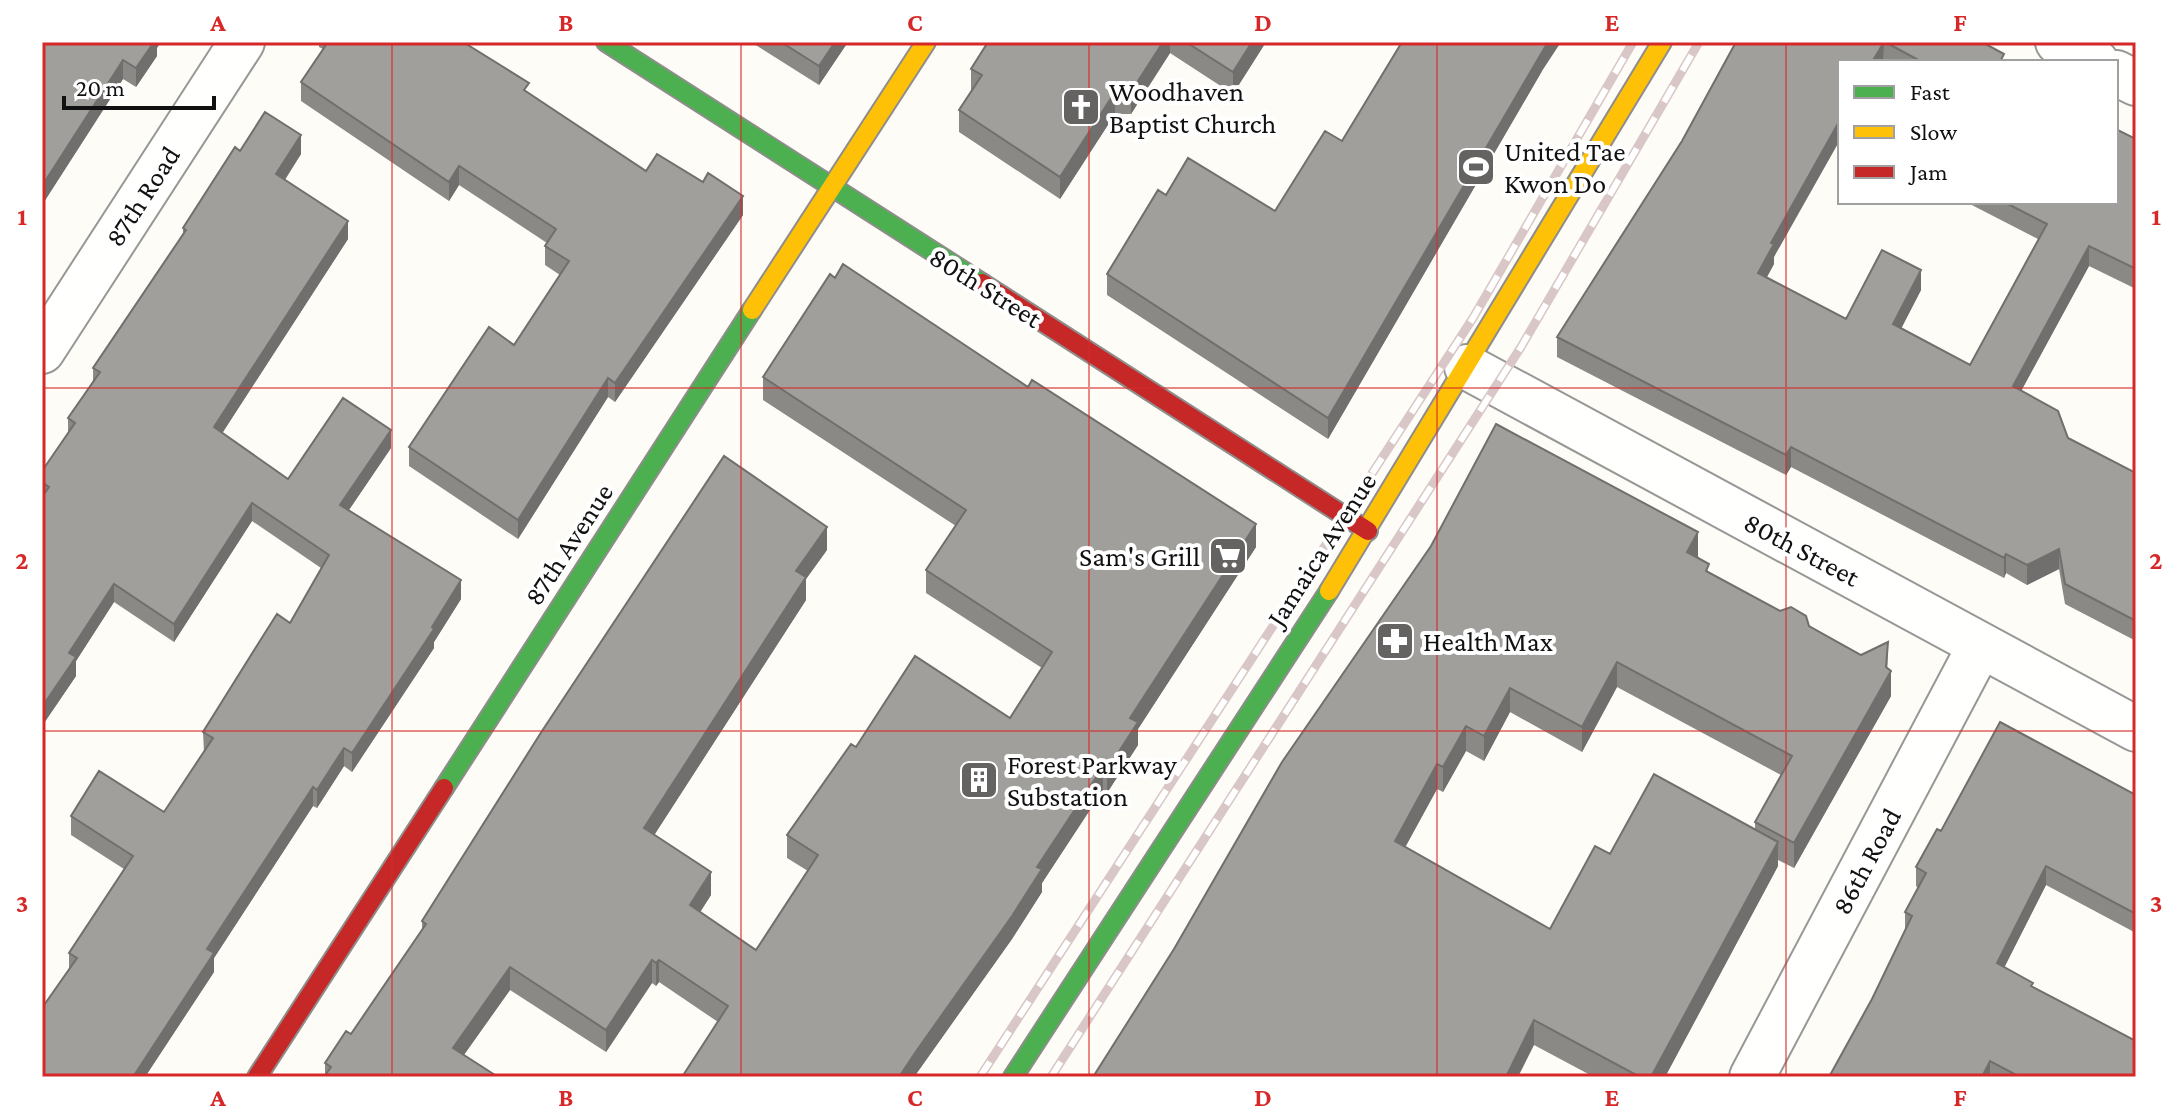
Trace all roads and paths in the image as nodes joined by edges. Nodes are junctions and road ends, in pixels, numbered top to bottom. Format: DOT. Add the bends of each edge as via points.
graph roads {
  1 [pos="242,42"];
  2 [pos="606,42"];
  3 [pos="926,42"];
  4 [pos="1662,42"];
  5 [pos="2058,42"];
  6 [pos="2092,60"];
  7 [pos="2118,74"];
  8 [pos="2136,83"];
  9 [pos="831,189"];
  10 [pos="42,351"];
  11 [pos="1467,367"];
  12 [pos="1368,531"];
  13 [pos="1980,646"];
  14 [pos="2136,729"];
  15 [pos="257,1077"];
  16 [pos="1013,1077"];
  17 [pos="1752,1077"];
  1 -- 10 [label="street, 87th Road"];
  2 -- 9 [label="street, 80th Street"];
  3 -- 9 [label="street, 87th Avenue"];
  4 -- 11 [label="street, Jamaica Avenue"];
  5 -- 6 [label="street"];
  7 -- 8 [label="street"];
  9 -- 12 [label="street, 80th Street"];
  9 -- 15 [label="street, 87th Avenue"];
  11 -- 12 [label="street, Jamaica Avenue"];
  11 -- 13 [label="street, 80th Street"];
  12 -- 16 [label="street, Jamaica Avenue"];
  13 -- 14 [label="street, 80th Street"];
  13 -- 17 [label="street, 86th Road"];
}
